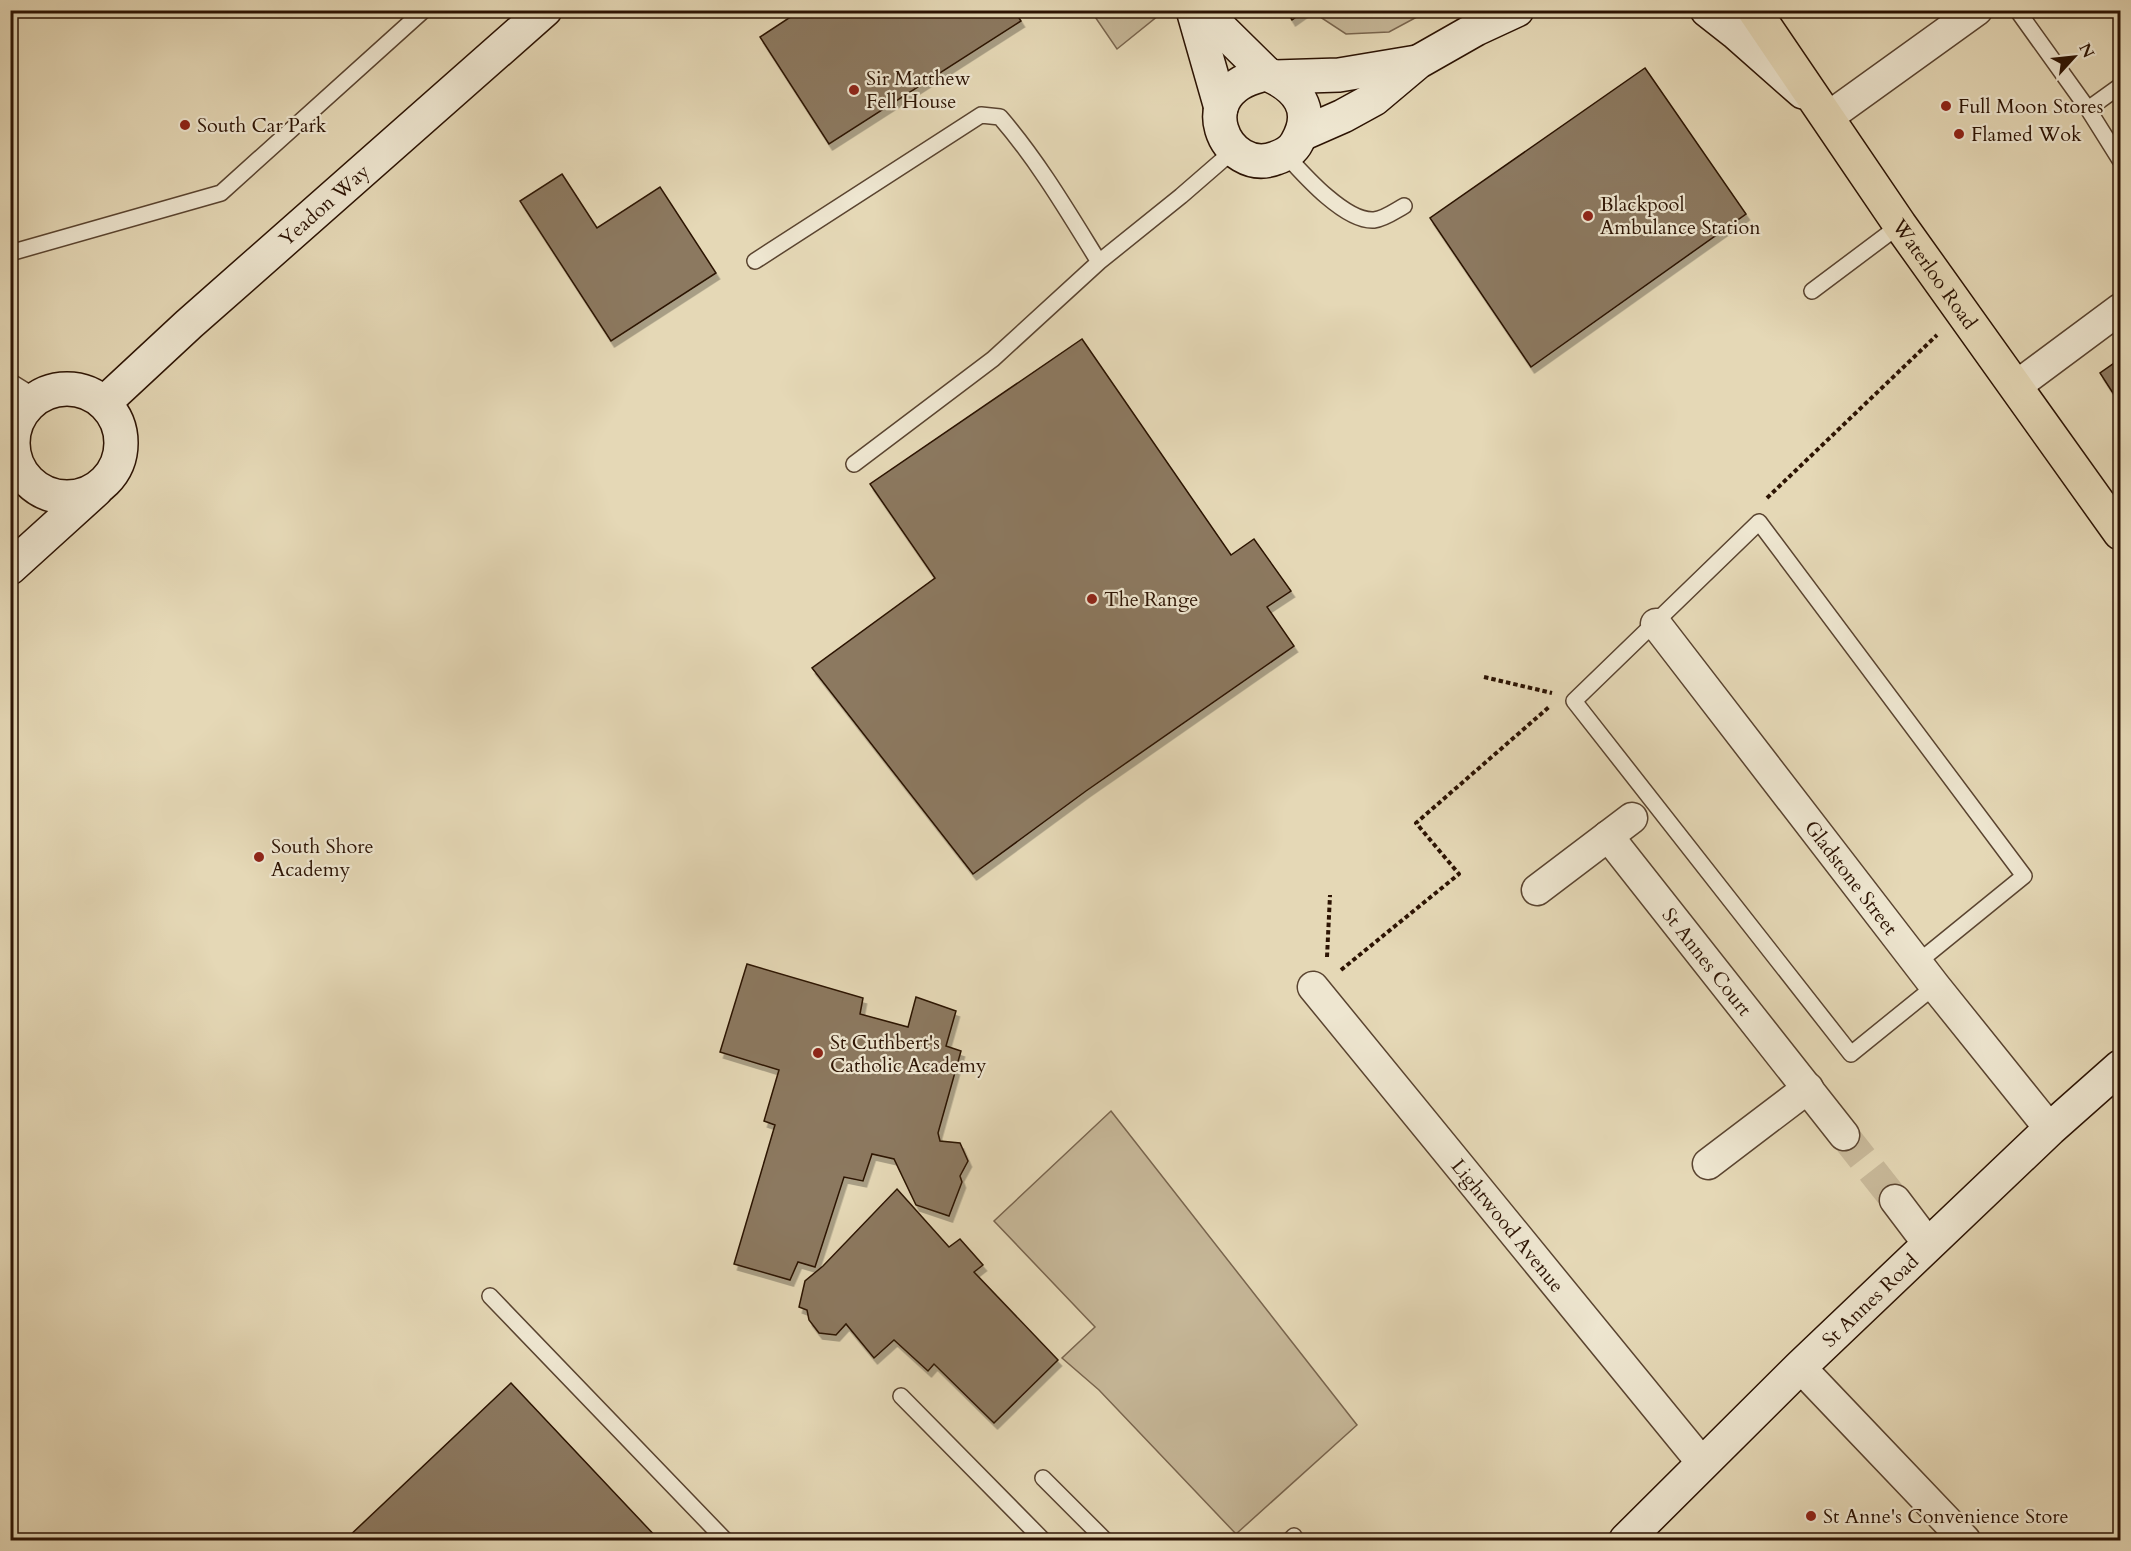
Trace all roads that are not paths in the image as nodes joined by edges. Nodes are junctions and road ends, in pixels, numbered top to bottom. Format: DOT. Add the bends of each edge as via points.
graph roads {
  1 [pos="424,10"];
  2 [pos="545,10"];
  3 [pos="1193,10"];
  4 [pos="1202,10"];
  5 [pos="1517,10"];
  6 [pos="1707,10"];
  7 [pos="1754,10"];
  8 [pos="1977,10"];
  9 [pos="2017,10"];
  10 [pos="1418,62"];
  11 [pos="1271,76"];
  12 [pos="2121,86"];
  13 [pos="1221,108"];
  14 [pos="2088,109"];
  15 [pos="1822,112"];
  16 [pos="1293,144"];
  17 [pos="1234,150"];
  18 [pos="2121,160"];
  19 [pos="1404,206"];
  20 [pos="1900,225"];
  21 [pos="10,253"];
  22 [pos="754,261"];
  23 [pos="1099,262"];
  24 [pos="1812,291"];
  25 [pos="2121,309"];
  26 [pos="2015,387"];
  27 [pos="21,396"];
  28 [pos="104,404"];
  29 [pos="12,454"];
  30 [pos="854,464"];
  31 [pos="106,481"];
  32 [pos="2121,533"];
  33 [pos="10,568"];
  34 [pos="1656,624"];
  35 [pos="1632,818"];
  36 [pos="1608,836"];
  37 [pos="1538,890"];
  38 [pos="1926,975"];
  39 [pos="1319,986"];
  40 [pos="2121,1068"];
  41 [pos="1808,1088"];
  42 [pos="2050,1129"];
  43 [pos="1844,1135"];
  44 [pos="1708,1164"];
  45 [pos="1895,1200"];
  46 [pos="1929,1245"];
  47 [pos="490,1296"];
  48 [pos="1800,1367"];
  49 [pos="901,1396"];
  50 [pos="1703,1464"];
  51 [pos="1043,1478"];
  52 [pos="725,1540"];
  53 [pos="1043,1540"];
  54 [pos="1104,1540"];
  55 [pos="1626,1540"];
  56 [pos="1965,1540"];
  1 -- 21 [label="lane" via="221,193"];
  2 -- 28 [label="street, Yeadon Way" via="189,324"];
  3 -- 13 [label="street"];
  4 -- 11 [label="street"];
  5 -- 10 [label="street"];
  6 -- 15 [label="street"];
  7 -- 15 [label="highway, Waterloo Road"];
  8 -- 15 [label="street"];
  9 -- 14 [label="lane"];
  10 -- 11 [label="street" via="1339,75"];
  10 -- 16 [label="street" via="1374,99"];
  11 -- 13 [label="street" via="1240,82 1230,90"];
  11 -- 16 [label="street" via="1297,93 1303,106 1305,120"];
  12 -- 14 [label="lane"];
  13 -- 17 [label="street" via="1220,126"];
  14 -- 18 [label="lane"];
  15 -- 20 [label="highway, Waterloo Road"];
  16 -- 17 [label="street" via="1272,160 1258,161"];
  16 -- 19 [label="lane" via="1306,177 1346,212 1376,220"];
  17 -- 23 [label="lane"];
  20 -- 24 [label="lane"];
  20 -- 26 [label="highway, Waterloo Road"];
  22 -- 23 [label="lane" via="981,115 1000,117 1016,135"];
  23 -- 30 [label="lane" via="993,359"];
  25 -- 26 [label="street"];
  26 -- 32 [label="highway, Waterloo Road"];
  27 -- 28 [label="street" via="75,390"];
  27 -- 29 [label="street"];
  28 -- 31 [label="street" via="120,433 121,450"];
  29 -- 31 [label="street" via="28,482 59,497 76,497"];
  31 -- 33 [label="street"];
  34 -- 38 [label="street, Gladstone Street"];
  34 -- 38 [label="lane" via="1568,699 1851,1054"];
  34 -- 38 [label="lane" via="1759,522 2024,876"];
  35 -- 36 [label="street"];
  36 -- 37 [label="street"];
  36 -- 41 [label="street, St Annes Court"];
  38 -- 42 [label="street, Gladstone Street"];
  39 -- 50 [label="street, Lightwood Avenue"];
  40 -- 42 [label="street, St Annes Road"];
  41 -- 43 [label="street, St Annes Court"];
  41 -- 44 [label="street"];
  42 -- 46 [label="street, St Annes Road"];
  45 -- 46 [label="street"];
  46 -- 48 [label="street, St Annes Road"];
  47 -- 52 [label="lane"];
  48 -- 50 [label="street, St Annes Road"];
  48 -- 56 [label="street"];
  49 -- 53 [label="lane"];
  50 -- 55 [label="street, St Annes Road"];
  51 -- 54 [label="lane"];
}
